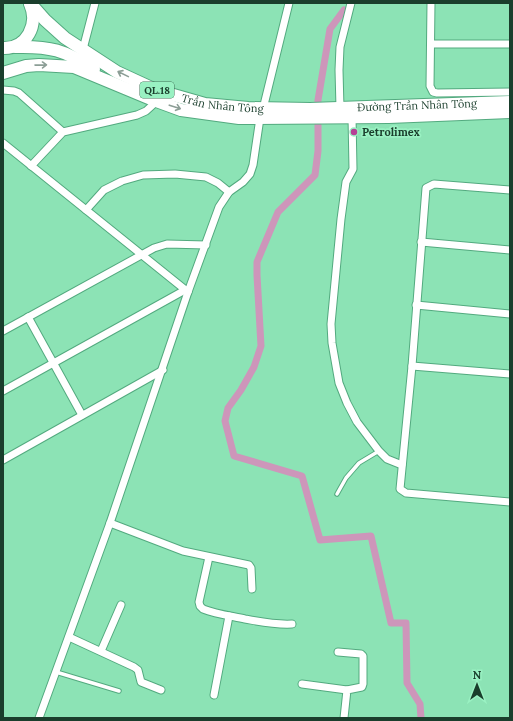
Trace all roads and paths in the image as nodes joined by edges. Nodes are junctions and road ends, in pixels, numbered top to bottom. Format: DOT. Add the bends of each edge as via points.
graph roads {
  1 [pos="30,3"];
  2 [pos="95,3"];
  3 [pos="289,3"];
  4 [pos="351,3"];
  5 [pos="431,3"];
  6 [pos="431,44"];
  7 [pos="510,44"];
  8 [pos="7,49"];
  9 [pos="83,49"];
  10 [pos="3,73"];
  11 [pos="125,89"];
  12 [pos="4,91"];
  13 [pos="510,92"];
  14 [pos="157,101"];
  15 [pos="510,102"];
  16 [pos="340,108"];
  17 [pos="510,112"];
  18 [pos="261,113"];
  19 [pos="325,113"];
  20 [pos="352,117"];
  21 [pos="63,132"];
  22 [pos="3,144"];
  23 [pos="31,166"];
  24 [pos="510,190"];
  25 [pos="229,192"];
  26 [pos="86,210"];
  27 [pos="421,242"];
  28 [pos="206,245"];
  29 [pos="510,250"];
  30 [pos="142,255"];
  31 [pos="187,291"];
  32 [pos="416,305"];
  33 [pos="510,314"];
  34 [pos="28,317"];
  35 [pos="3,331"];
  36 [pos="54,363"];
  37 [pos="412,366"];
  38 [pos="162,370"];
  39 [pos="510,374"];
  40 [pos="3,391"];
  41 [pos="82,415"];
  42 [pos="379,451"];
  43 [pos="3,460"];
  44 [pos="402,465"];
  45 [pos="337,494"];
  46 [pos="510,502"];
  47 [pos="110,523"];
  48 [pos="209,557"];
  49 [pos="252,589"];
  50 [pos="122,605"];
  51 [pos="229,616"];
  52 [pos="292,624"];
  53 [pos="69,637"];
  54 [pos="101,651"];
  55 [pos="338,652"];
  56 [pos="56,672"];
  57 [pos="302,684"];
  58 [pos="161,690"];
  59 [pos="346,690"];
  60 [pos="119,691"];
  61 [pos="214,695"];
  62 [pos="39,718"];
  63 [pos="344,718"];
  1 -- 8 [label="highway" via="34,19 29,36"];
  1 -- 9 [label="highway, Trần Nhân Tông / QL.18" via="45,20"];
  2 -- 9 [label="street"];
  3 -- 18 [label="street"];
  4 -- 16 [label="street" via="340,47"];
  5 -- 6 [label="street"];
  6 -- 7 [label="street"];
  6 -- 13 [label="street" via="430,86 433,92"];
  8 -- 11 [label="highway, Trần Nhân Tông" via="36,46 59,50"];
  18 -- 9 [label="highway, Trần Nhân Tông / QL.18, one-way" via="205,104 156,90 118,72"];
  10 -- 11 [label="highway, Trần Nhân Tông, one-way" via="26,66 74,67"];
  11 -- 14 [label="highway, Trần Nhân Tông / QL.18"];
  12 -- 21 [label="street" via="19,93"];
  14 -- 18 [label="highway, Trần Nhân Tông / QL.18, one-way" via="182,110 239,118"];
  14 -- 21 [label="street" via="137,115"];
  15 -- 16 [label="highway, Đường Trần Nhân Tông / QL.18"];
  16 -- 19 [label="highway, Đường Trần Nhân Tông / QL.18"];
  17 -- 20 [label="highway, Đường Trần Nhân Tông / QL.18"];
  18 -- 19 [label="highway, Trần Nhân Tông / QL.18"];
  18 -- 25 [label="street" via="250,174"];
  19 -- 20 [label="highway, Đường Trần Nhân Tông / QL.18"];
  20 -- 42 [label="street" via="353,169 346,182 341,219 331,324 332,344 347,403 357,422"];
  21 -- 23 [label="street"];
  22 -- 23 [label="street"];
  23 -- 26 [label="street"];
  24 -- 27 [label="street" via="434,184 427,186"];
  25 -- 26 [label="street" via="206,177 175,174 143,175 122,180 104,190"];
  25 -- 28 [label="street" via="219,208"];
  26 -- 30 [label="street"];
  27 -- 29 [label="street"];
  27 -- 32 [label="street"];
  28 -- 30 [label="street" via="167,244"];
  28 -- 31 [label="street"];
  30 -- 31 [label="street"];
  30 -- 34 [label="street"];
  31 -- 36 [label="street"];
  31 -- 38 [label="street"];
  32 -- 33 [label="street"];
  32 -- 37 [label="street"];
  34 -- 35 [label="street"];
  34 -- 36 [label="street"];
  36 -- 40 [label="street"];
  36 -- 41 [label="street"];
  37 -- 39 [label="street"];
  37 -- 44 [label="street"];
  38 -- 41 [label="street"];
  38 -- 47 [label="street"];
  41 -- 43 [label="street"];
  42 -- 44 [label="street" via="387,459"];
  42 -- 45 [label="lane" via="359,463"];
  44 -- 46 [label="street" via="400,489 406,493"];
  47 -- 48 [label="street" via="183,551"];
  47 -- 53 [label="street"];
  48 -- 49 [label="street" via="249,565"];
  48 -- 51 [label="street" via="200,606"];
  50 -- 54 [label="street"];
  51 -- 52 [label="street" via="265,624"];
  51 -- 61 [label="street"];
  53 -- 54 [label="street"];
  53 -- 56 [label="street"];
  54 -- 58 [label="street" via="134,667 138,670 141,682"];
  55 -- 59 [label="street" via="364,656 364,684 359,688"];
  56 -- 60 [label="lane"];
  56 -- 62 [label="street"];
  57 -- 59 [label="street"];
  59 -- 63 [label="street"];
}
